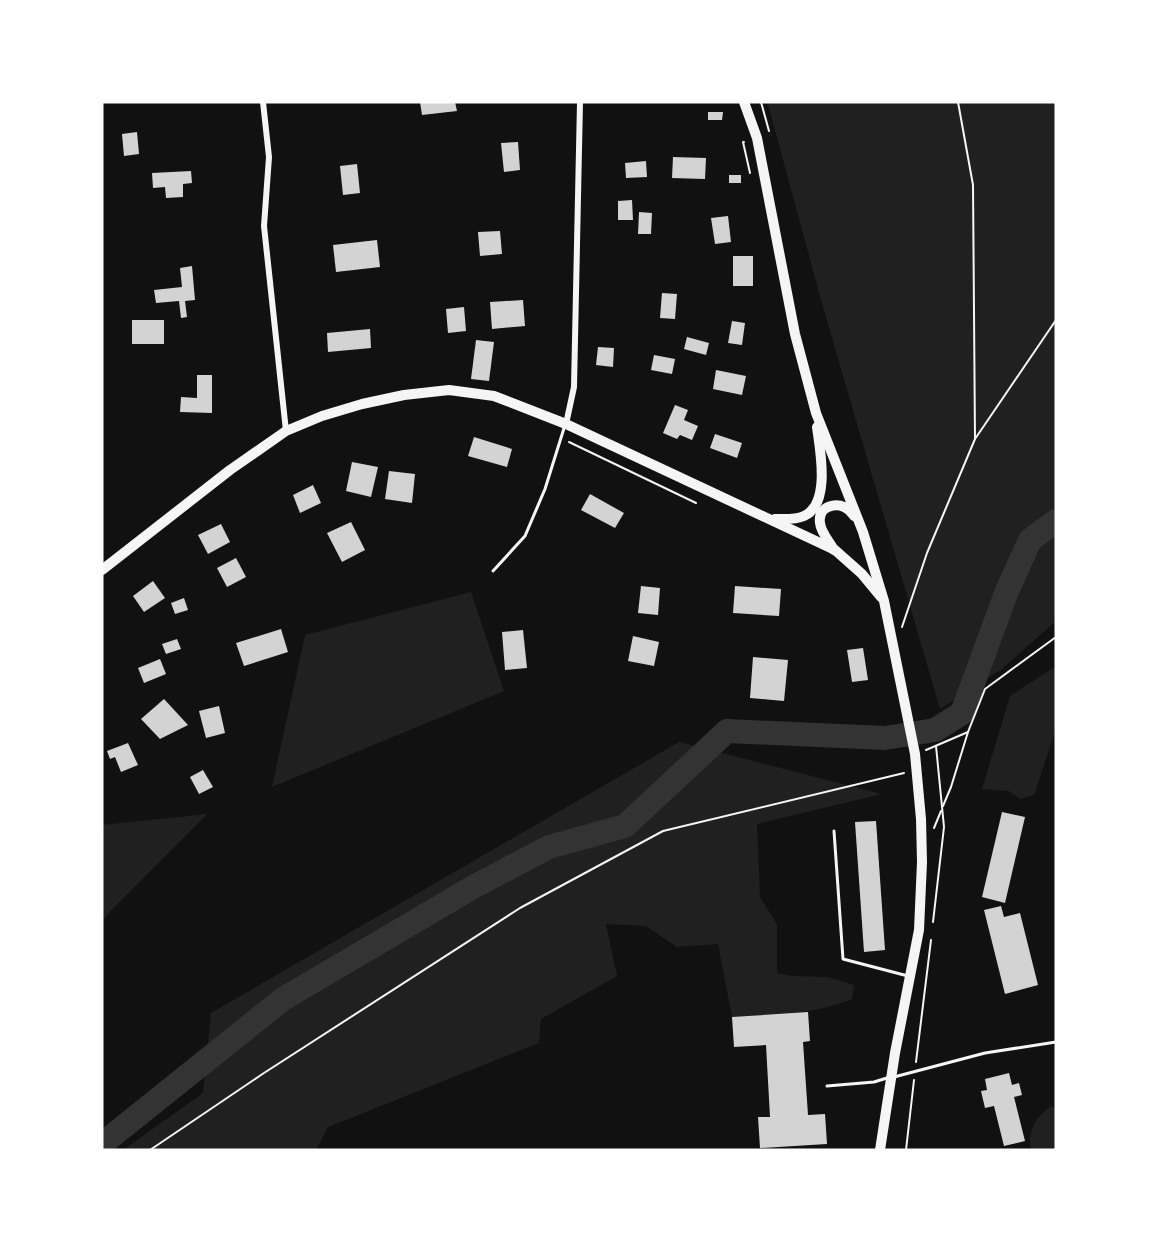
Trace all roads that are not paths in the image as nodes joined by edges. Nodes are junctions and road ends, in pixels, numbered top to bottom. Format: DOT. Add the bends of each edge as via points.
graph roads {
  1 [pos="262,102"];
  2 [pos="580,102"];
  3 [pos="744,102"];
  4 [pos="816,413"];
  5 [pos="566,424"];
  6 [pos="286,431"];
  7 [pos="772,520"];
  8 [pos="863,532"];
  9 [pos="835,550"];
  10 [pos="102,570"];
  11 [pos="493,571"];
  12 [pos="884,602"];
  13 [pos="834,831"];
  14 [pos="910,976"];
  15 [pos="1056,1042"];
  16 [pos="892,1077"];
  17 [pos="827,1086"];
  18 [pos="880,1150"];
  1 -- 6 [label="street" via="269,157 264,226"];
  2 -- 5 [label="street" via="574,387"];
  3 -- 4 [label="main road" via="757,138 795,334"];
  4 -- 7 [label="main road" via="823,475 818,500 810,513 796,519"];
  4 -- 8 [label="main road"];
  5 -- 6 [label="main road" via="494,396 449,390 362,404"];
  5 -- 7 [label="main road"];
  5 -- 11 [label="lane" via="525,536"];
  6 -- 10 [label="main road"];
  7 -- 9 [label="main road"];
  8 -- 9 [label="main road" via="844,505 824,510 820,524"];
  8 -- 12 [label="main road"];
  9 -- 12 [label="main road" via="862,574"];
  12 -- 14 [label="main road" via="915,754 921,819 919,930"];
  13 -- 14 [label="lane" via="843,959"];
  14 -- 16 [label="main road"];
  15 -- 16 [label="lane" via="985,1053"];
  16 -- 17 [label="lane"];
  16 -- 18 [label="main road"];
}
